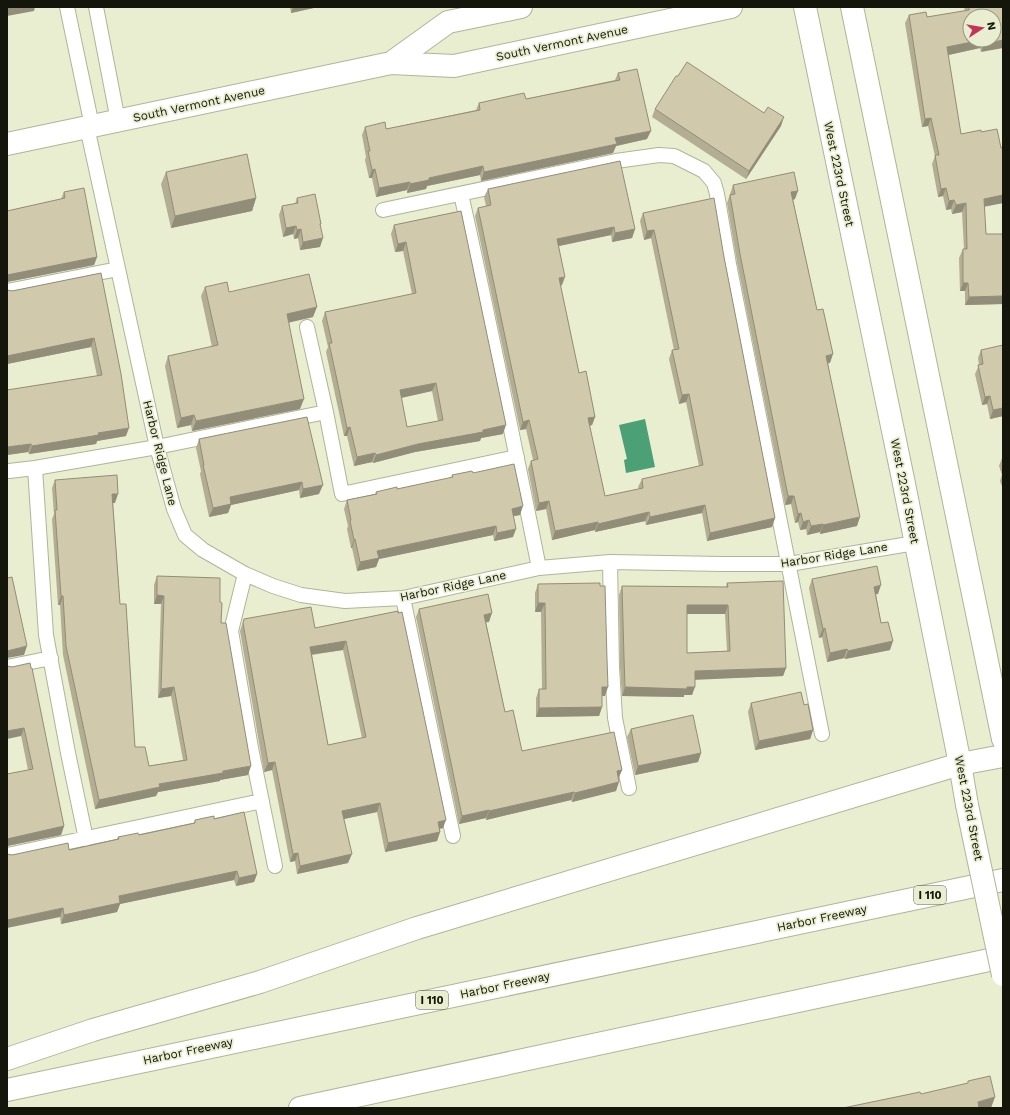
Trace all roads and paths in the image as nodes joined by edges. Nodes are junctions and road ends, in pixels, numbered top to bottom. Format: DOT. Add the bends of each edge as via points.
graph roads {
  1 [pos="67,7"];
  2 [pos="96,7"];
  3 [pos="521,7"];
  4 [pos="731,7"];
  5 [pos="805,7"];
  6 [pos="852,7"];
  7 [pos="391,63"];
  8 [pos="118,121"];
  9 [pos="90,126"];
  10 [pos="7,144"];
  11 [pos="461,194"];
  12 [pos="383,210"];
  13 [pos="118,269"];
  14 [pos="7,291"];
  15 [pos="307,327"];
  16 [pos="326,412"];
  17 [pos="157,447"];
  18 [pos="517,457"];
  19 [pos="35,468"];
  20 [pos="9,471"];
  21 [pos="915,542"];
  22 [pos="610,562"];
  23 [pos="789,564"];
  24 [pos="539,568"];
  25 [pos="244,574"];
  26 [pos="403,598"];
  27 [pos="51,658"];
  28 [pos="7,667"];
  29 [pos="822,734"];
  30 [pos="1003,739"];
  31 [pos="1003,756"];
  32 [pos="960,764"];
  33 [pos="629,788"];
  34 [pos="262,802"];
  35 [pos="453,836"];
  36 [pos="86,839"];
  37 [pos="7,855"];
  38 [pos="275,866"];
  39 [pos="1003,880"];
  40 [pos="1003,957"];
  41 [pos="1003,975"];
  42 [pos="7,1059"];
  43 [pos="7,1090"];
  44 [pos="300,1108"];
  1 -- 9 [label="lane, Harbor Ridge Lane"];
  2 -- 8 [label="lane"];
  3 -- 7 [label="main road, South Vermont Avenue" via="448,22"];
  4 -- 7 [label="main road, South Vermont Avenue" via="454,66"];
  5 -- 21 [label="main road, West 223rd Street"];
  6 -- 30 [label="main road"];
  7 -- 8 [label="main road, South Vermont Avenue"];
  8 -- 9 [label="main road, South Vermont Avenue"];
  9 -- 10 [label="main road, South Vermont Avenue"];
  9 -- 13 [label="lane, Harbor Ridge Lane"];
  11 -- 12 [label="lane"];
  11 -- 18 [label="lane"];
  11 -- 23 [label="lane" via="616,161 658,155 674,156 704,171 714,183 718,194 729,264"];
  13 -- 14 [label="lane"];
  13 -- 17 [label="lane, Harbor Ridge Lane"];
  15 -- 16 [label="lane"];
  16 -- 17 [label="lane"];
  16 -- 18 [label="lane" via="342,494"];
  17 -- 19 [label="lane"];
  17 -- 25 [label="lane, Harbor Ridge Lane" via="174,509 185,535 203,550"];
  18 -- 24 [label="lane"];
  19 -- 20 [label="lane"];
  19 -- 27 [label="lane" via="46,634"];
  21 -- 23 [label="lane, Harbor Ridge Lane"];
  21 -- 32 [label="main road, West 223rd Street"];
  22 -- 23 [label="lane, Harbor Ridge Lane"];
  22 -- 24 [label="lane, Harbor Ridge Lane"];
  22 -- 33 [label="lane" via="615,718"];
  23 -- 29 [label="lane"];
  24 -- 26 [label="lane, Harbor Ridge Lane"];
  25 -- 26 [label="lane, Harbor Ridge Lane" via="301,595 345,601"];
  25 -- 34 [label="lane" via="231,631"];
  26 -- 35 [label="lane"];
  27 -- 28 [label="lane"];
  27 -- 36 [label="lane"];
  31 -- 32 [label="main road"];
  32 -- 41 [label="main road, West 223rd Street, bridge"];
  32 -- 42 [label="main road" via="417,928 260,982 94,1030"];
  34 -- 36 [label="lane"];
  34 -- 38 [label="lane"];
  36 -- 37 [label="lane"];
  39 -- 43 [label="main road, Harbor Freeway / I 110"];
  40 -- 44 [label="main road"];
}
